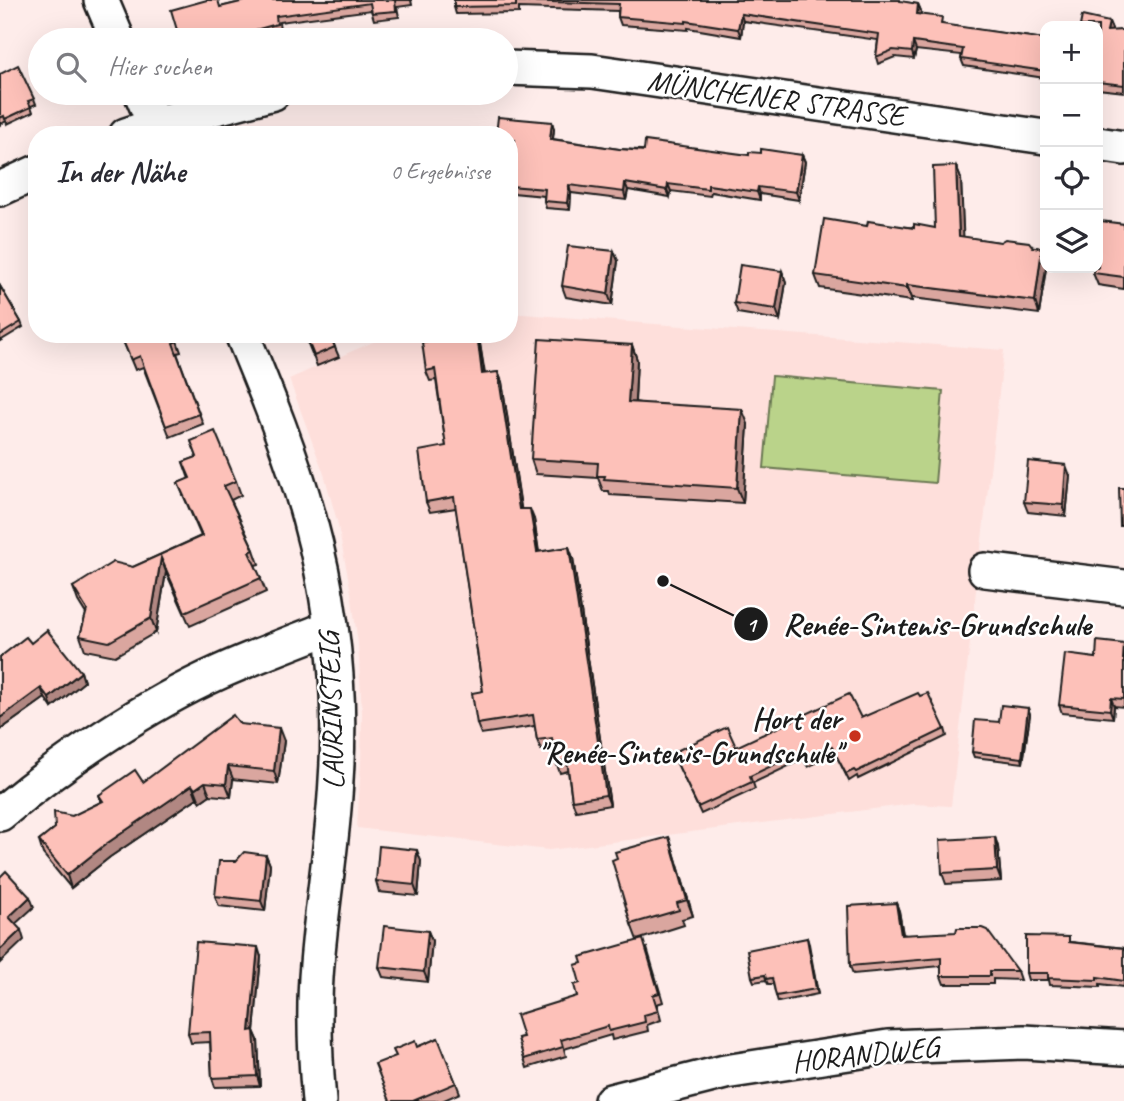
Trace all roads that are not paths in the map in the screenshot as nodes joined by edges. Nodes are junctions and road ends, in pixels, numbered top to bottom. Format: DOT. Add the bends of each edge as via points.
graph roads {
  1 [pos="101,0"];
  2 [pos="113,28"];
  3 [pos="518,68"];
  4 [pos="143,105"];
  5 [pos="234,105"];
  6 [pos="145,126"];
  7 [pos="166,126"];
  8 [pos="1040,136"];
  9 [pos="1103,145"];
  10 [pos="1124,148"];
  11 [pos="28,176"];
  12 [pos="0,189"];
  13 [pos="246,343"];
  14 [pos="985,570"];
  15 [pos="1124,587"];
  16 [pos="329,628"];
  17 [pos="0,814"];
  18 [pos="1124,1048"];
  19 [pos="319,1101"];
  20 [pos="611,1101"];
  1 -- 2 [label="street"];
  3 -- 8 [label="street, MÜNCHENER STRASSE" via="592,71"];
  4 -- 6 [label="street"];
  5 -- 7 [label="street"];
  9 -- 10 [label="street"];
  11 -- 12 [label="street"];
  13 -- 16 [label="street, LAURINSTEIG" via="309,518"];
  14 -- 15 [label="street"];
  16 -- 17 [label="street" via="219,672 173,696 76,756"];
  16 -- 19 [label="street, LAURINSTEIG" via="337,704 336,779 316,967"];
  18 -- 20 [label="street, HORANDWEG" via="1024,1042 888,1047 724,1072"];
}
